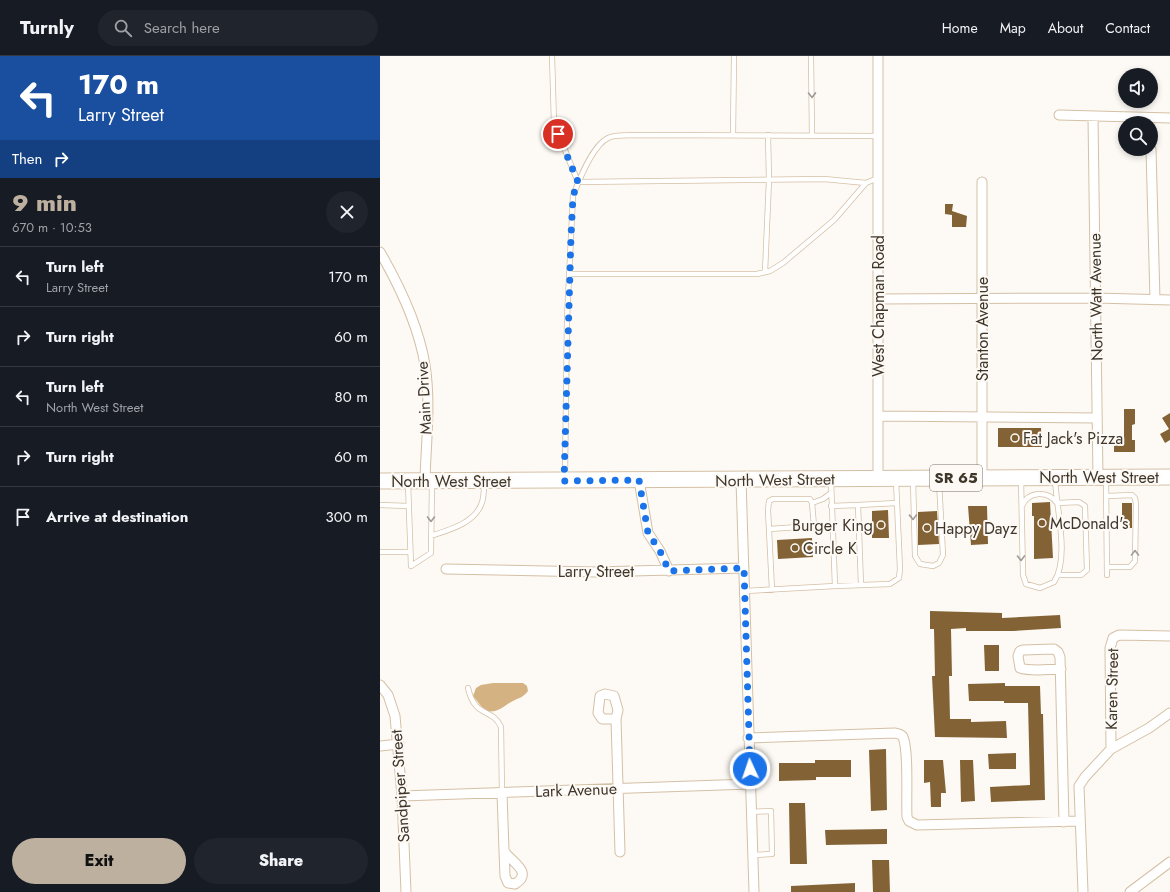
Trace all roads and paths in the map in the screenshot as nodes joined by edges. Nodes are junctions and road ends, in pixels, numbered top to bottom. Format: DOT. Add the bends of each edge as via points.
graph roads {
  1 [pos="552,56"];
  2 [pos="734,56"];
  3 [pos="811,56"];
  4 [pos="878,56"];
  5 [pos="1059,115"];
  6 [pos="1093,117"];
  7 [pos="1118,118"];
  8 [pos="1170,118"];
  9 [pos="1158,119"];
  10 [pos="733,135"];
  11 [pos="768,135"];
  12 [pos="878,135"];
  13 [pos="812,136"];
  14 [pos="1151,156"];
  15 [pos="878,178"];
  16 [pos="769,180"];
  17 [pos="578,182"];
  18 [pos="982,182"];
  19 [pos="866,183"];
  20 [pos="380,252"];
  21 [pos="765,272"];
  22 [pos="569,274"];
  23 [pos="878,298"];
  24 [pos="1096,298"];
  25 [pos="982,299"];
  26 [pos="1155,300"];
  27 [pos="1170,300"];
  28 [pos="878,416"];
  29 [pos="982,416"];
  30 [pos="1097,418"];
  31 [pos="982,477"];
  32 [pos="1021,477"];
  33 [pos="1170,477"];
  34 [pos="878,478"];
  35 [pos="896,478"];
  36 [pos="913,478"];
  37 [pos="939,478"];
  38 [pos="1055,478"];
  39 [pos="1102,478"];
  40 [pos="428,480"];
  41 [pos="485,480"];
  42 [pos="639,480"];
  43 [pos="741,480"];
  44 [pos="380,481"];
  45 [pos="408,481"];
  46 [pos="564,481"];
  47 [pos="831,486"];
  48 [pos="1106,496"];
  49 [pos="812,503"];
  50 [pos="897,503"];
  51 [pos="1057,503"];
  52 [pos="380,505"];
  53 [pos="858,505"];
  54 [pos="408,506"];
  55 [pos="832,506"];
  56 [pos="1021,510"];
  57 [pos="832,525"];
  58 [pos="814,526"];
  59 [pos="769,529"];
  60 [pos="431,536"];
  61 [pos="380,552"];
  62 [pos="410,552"];
  63 [pos="1107,567"];
  64 [pos="744,568"];
  65 [pos="446,570"];
  66 [pos="669,571"];
  67 [pos="1058,575"];
  68 [pos="1107,575"];
  69 [pos="861,585"];
  70 [pos="834,586"];
  71 [pos="772,590"];
  72 [pos="745,591"];
  73 [pos="1170,636"];
  74 [pos="1060,668"];
  75 [pos="380,685"];
  76 [pos="468,688"];
  77 [pos="1170,713"];
  78 [pos="616,719"];
  79 [pos="748,738"];
  80 [pos="399,744"];
  81 [pos="380,746"];
  82 [pos="1111,749"];
  83 [pos="750,784"];
  84 [pos="618,789"];
  85 [pos="502,793"];
  86 [pos="402,796"];
  87 [pos="751,812"];
  88 [pos="1080,821"];
  89 [pos="1064,822"];
  90 [pos="504,851"];
  91 [pos="620,852"];
  92 [pos="753,855"];
  93 [pos="1170,862"];
  94 [pos="406,892"];
  95 [pos="754,892"];
  96 [pos="1083,892"];
  97 [pos="1130,892"];
  1 -- 17 [label="lane" via="554,123"];
  2 -- 10 [label="lane"];
  3 -- 13 [label="lane, one-way"];
  4 -- 12 [label="street, West Chapman Road"];
  5 -- 6 [label="street"];
  6 -- 7 [label="street"];
  6 -- 24 [label="street, North Watt Avenue"];
  8 -- 9 [label="street"];
  10 -- 11 [label="lane"];
  10 -- 17 [label="lane" via="609,137 596,148"];
  11 -- 13 [label="lane"];
  11 -- 16 [label="lane"];
  12 -- 13 [label="lane"];
  12 -- 15 [label="street, West Chapman Road"];
  14 -- 26 [label="street"];
  15 -- 19 [label="lane"];
  15 -- 23 [label="street, West Chapman Road"];
  16 -- 17 [label="lane"];
  16 -- 19 [label="lane" via="824,179"];
  16 -- 21 [label="lane"];
  17 -- 22 [label="lane" via="573,196"];
  18 -- 25 [label="street, Stanton Avenue"];
  19 -- 21 [label="lane" via="834,220 783,263"];
  20 -- 40 [label="street, Main Drive" via="408,311 425,365"];
  21 -- 22 [label="lane"];
  22 -- 46 [label="lane"];
  23 -- 25 [label="street"];
  23 -- 28 [label="street, West Chapman Road"];
  24 -- 25 [label="street"];
  24 -- 26 [label="street"];
  24 -- 30 [label="street, North Watt Avenue"];
  25 -- 29 [label="street, Stanton Avenue"];
  26 -- 27 [label="street"];
  28 -- 29 [label="street"];
  28 -- 34 [label="street, West Chapman Road"];
  29 -- 30 [label="street"];
  29 -- 31 [label="street, Stanton Avenue"];
  30 -- 39 [label="street, North Watt Avenue"];
  31 -- 32 [label="main road, North West Street / SR 65"];
  31 -- 37 [label="main road, North West Street / SR 65"];
  32 -- 38 [label="main road, North West Street / SR 65"];
  32 -- 56 [label="lane"];
  33 -- 39 [label="main road, North West Street / SR 65"];
  34 -- 35 [label="main road, North West Street / SR 65"];
  34 -- 47 [label="main road, North West Street / SR 65"];
  35 -- 36 [label="main road, North West Street / SR 65"];
  35 -- 50 [label="lane"];
  36 -- 37 [label="main road, North West Street / SR 65"];
  36 -- 37 [label="lane, one-way" via="916,556 920,564 930,567 939,563 942,554"];
  38 -- 39 [label="main road, North West Street / SR 65"];
  38 -- 51 [label="lane"];
  39 -- 48 [label="lane"];
  40 -- 41 [label="main road, North West Street / SR 65"];
  40 -- 45 [label="main road, North West Street / SR 65"];
  40 -- 60 [label="lane, one-way"];
  41 -- 46 [label="main road, North West Street / SR 65"];
  41 -- 60 [label="lane" via="482,504 478,511 458,526"];
  42 -- 43 [label="main road, North West Street / SR 65"];
  42 -- 46 [label="main road, North West Street / SR 65"];
  42 -- 66 [label="street" via="648,533"];
  43 -- 47 [label="main road, North West Street / SR 65"];
  43 -- 64 [label="street"];
  44 -- 45 [label="main road, North West Street / SR 65"];
  45 -- 54 [label="lane"];
  47 -- 49 [label="lane" via="824,499"];
  47 -- 55 [label="lane"];
  48 -- 63 [label="lane"];
  63 -- 48 [label="lane, one-way" via="1130,567 1135,561 1136,504 1132,495"];
  49 -- 58 [label="lane"];
  49 -- 59 [label="lane" via="808,499 771,500 768,510"];
  50 -- 53 [label="lane"];
  50 -- 69 [label="lane" via="899,578 894,583"];
  51 -- 56 [label="lane" via="1050,496 1036,494 1027,498"];
  51 -- 67 [label="lane" via="1060,560"];
  51 -- 67 [label="lane" via="1079,502 1084,506 1087,566 1086,572 1081,575"];
  52 -- 54 [label="lane"];
  53 -- 55 [label="lane"];
  53 -- 69 [label="lane"];
  54 -- 62 [label="lane"];
  55 -- 57 [label="lane"];
  56 -- 67 [label="lane, one-way" via="1021,562 1026,584 1035,588 1045,587 1054,582"];
  57 -- 58 [label="lane"];
  57 -- 70 [label="lane"];
  58 -- 59 [label="lane"];
  59 -- 71 [label="lane"];
  60 -- 62 [label="lane" via="431,552 411,566"];
  61 -- 62 [label="lane"];
  63 -- 68 [label="lane"];
  64 -- 66 [label="street, Larry Street"];
  64 -- 72 [label="street"];
  65 -- 66 [label="street, Larry Street"];
  69 -- 70 [label="lane"];
  70 -- 71 [label="lane"];
  71 -- 72 [label="lane"];
  72 -- 79 [label="street"];
  73 -- 82 [label="street, Karen Street" via="1120,635 1113,638 1110,648"];
  74 -- 89 [label="street" via="1020,668 1018,656 1023,650 1054,649 1060,657"];
  75 -- 80 [label="street, Sandpiper Street" via="388,695 396,716"];
  76 -- 85 [label="lane" via="471,701 476,708 499,722 502,727"];
  77 -- 82 [label="street"];
  78 -- 84 [label="street"];
  79 -- 83 [label="street"];
  79 -- 89 [label="street" via="895,733 904,738 907,810 909,821 916,825"];
  80 -- 81 [label="street"];
  80 -- 86 [label="street, Sandpiper Street"];
  82 -- 88 [label="street" via="1079,786"];
  83 -- 84 [label="street, Lark Avenue"];
  83 -- 87 [label="street"];
  84 -- 85 [label="street, Lark Avenue"];
  84 -- 91 [label="street"];
  85 -- 86 [label="street, Lark Avenue"];
  85 -- 90 [label="street"];
  86 -- 94 [label="street, Sandpiper Street"];
  87 -- 92 [label="street"];
  87 -- 92 [label="lane" via="771,811 772,854"];
  88 -- 89 [label="street"];
  88 -- 96 [label="street"];
  90 -- 90 [label="street" via="505,876 508,883 515,884 520,881 523,874"];
  92 -- 95 [label="street"];
  93 -- 97 [label="street"];
}
